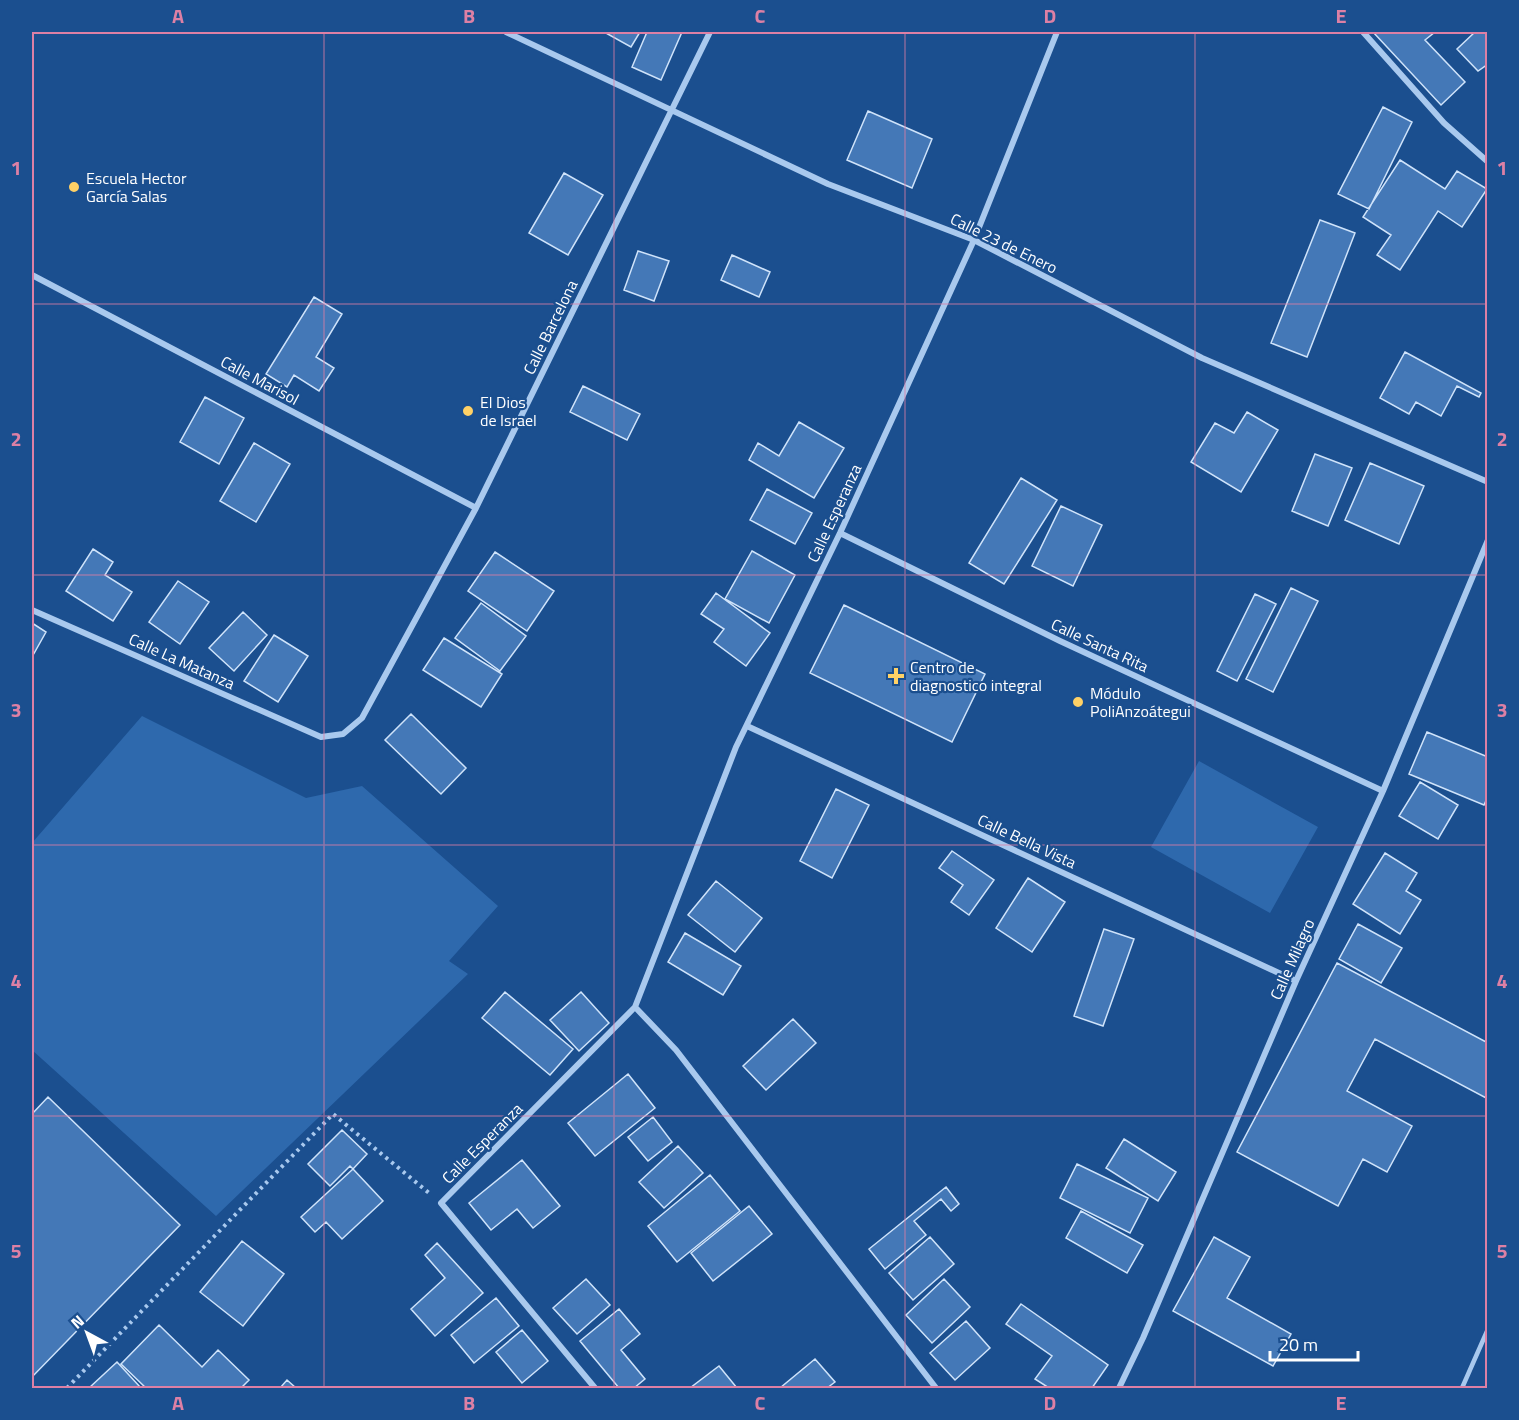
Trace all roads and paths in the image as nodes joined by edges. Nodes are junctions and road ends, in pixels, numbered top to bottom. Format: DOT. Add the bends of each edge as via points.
graph roads {
  1 [pos="506,32"];
  2 [pos="710,32"];
  3 [pos="1057,32"];
  4 [pos="1362,32"];
  5 [pos="672,111"];
  6 [pos="1488,162"];
  7 [pos="974,240"];
  8 [pos="32,275"];
  9 [pos="1488,482"];
  10 [pos="476,508"];
  11 [pos="840,533"];
  12 [pos="1488,540"];
  13 [pos="32,610"];
  14 [pos="747,726"];
  15 [pos="321,737"];
  16 [pos="1383,790"];
  17 [pos="1296,981"];
  18 [pos="635,1007"];
  19 [pos="441,1203"];
  20 [pos="1488,1329"];
  21 [pos="67,1389"];
  22 [pos="595,1389"];
  23 [pos="936,1389"];
  24 [pos="1119,1389"];
  25 [pos="1462,1389"];
  1 -- 5 [label="street, Calle 23 de Enero"];
  2 -- 5 [label="street, Calle Barcelona"];
  3 -- 7 [label="street, Calle Esperanza"];
  4 -- 6 [label="street" via="1444,123"];
  5 -- 7 [label="street, Calle 23 de Enero" via="828,184"];
  5 -- 10 [label="street, Calle Barcelona"];
  7 -- 9 [label="street, Calle 23 de Enero" via="1202,358"];
  7 -- 11 [label="street, Calle Esperanza"];
  8 -- 10 [label="street, Calle Marisol"];
  10 -- 15 [label="street, Calle Barcelona" via="362,718 343,734"];
  11 -- 14 [label="street, Calle Esperanza"];
  11 -- 16 [label="street, Calle Santa Rita" via="1060,641"];
  12 -- 16 [label="street, Calle Milagro"];
  13 -- 15 [label="street, Calle La Matanza"];
  14 -- 17 [label="street, Calle Bella Vista"];
  14 -- 18 [label="street, Calle Esperanza"];
  16 -- 17 [label="street, Calle Milagro"];
  17 -- 24 [label="street, Calle Milagro"];
  18 -- 19 [label="street, Calle Esperanza"];
  18 -- 23 [label="street" via="676,1050"];
  19 -- 21 [label="path" via="333,1114"];
  19 -- 22 [label="street, Calle Esperanza"];
  20 -- 25 [label="lane"];
}
